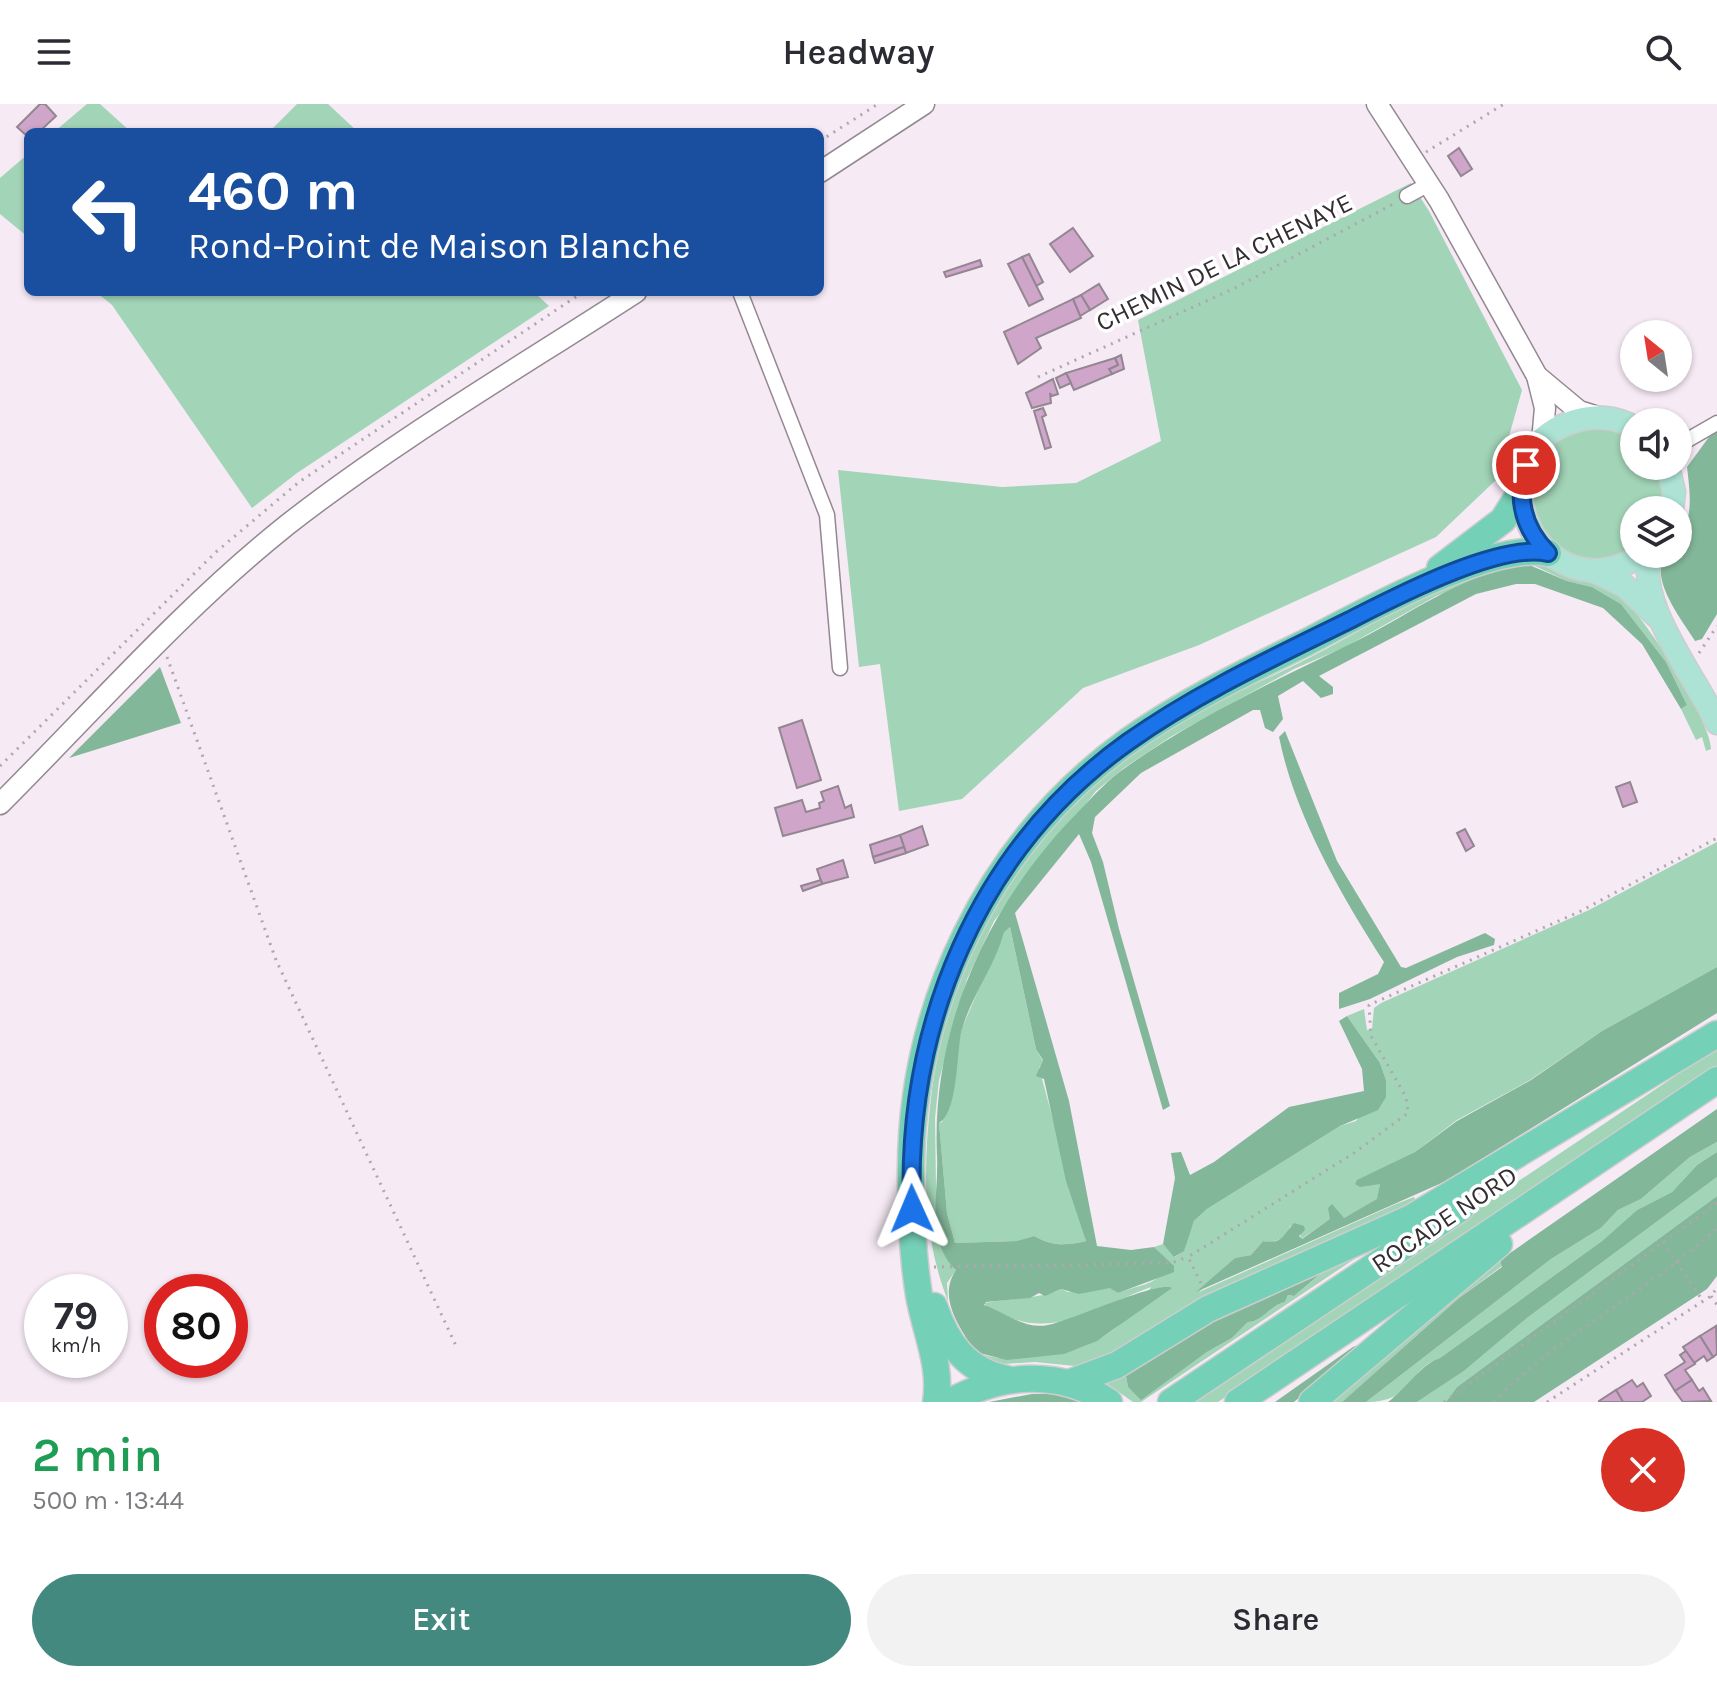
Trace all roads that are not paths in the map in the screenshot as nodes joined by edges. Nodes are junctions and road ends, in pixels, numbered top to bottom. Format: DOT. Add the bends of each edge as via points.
graph roads {
  1 [pos="924,104"];
  2 [pos="1377,104"];
  3 [pos="824,169"];
  4 [pos="1429,184"];
  5 [pos="1407,196"];
  6 [pos="630,296"];
  7 [pos="742,296"];
  8 [pos="1537,376"];
  9 [pos="1598,417"];
  10 [pos="1620,423"];
  11 [pos="1717,423"];
  12 [pos="1542,441"];
  13 [pos="1692,443"];
  14 [pos="1520,493"];
  15 [pos="1548,553"];
  16 [pos="1620,567"];
  17 [pos="1650,568"];
  18 [pos="1593,570"];
  19 [pos="1401,594"];
  20 [pos="1660,619"];
  21 [pos="840,668"];
  22 [pos="1717,723"];
  23 [pos="0,804"];
  24 [pos="1717,1035"];
  25 [pos="1717,1080"];
  26 [pos="1717,1087"];
  27 [pos="915,1241"];
  28 [pos="1007,1379"];
  29 [pos="1069,1383"];
  30 [pos="1104,1399"];
  31 [pos="936,1402"];
  32 [pos="950,1402"];
  33 [pos="1171,1402"];
  34 [pos="1238,1402"];
  35 [pos="1312,1402"];
  1 -- 3 [label="street"];
  2 -- 4 [label="street"];
  4 -- 5 [label="street"];
  4 -- 8 [label="street"];
  6 -- 23 [label="street" via="316,504 239,566"];
  7 -- 21 [label="street" via="827,515"];
  8 -- 9 [label="street" via="1579,411"];
  8 -- 12 [label="street" via="1545,408"];
  9 -- 10 [label="main road"];
  9 -- 12 [label="main road" via="1567,423"];
  11 -- 13 [label="street"];
  12 -- 14 [label="main road" via="1526,465"];
  14 -- 15 [label="main road" via="1530,532"];
  14 -- 19 [label="highway" via="1485,536"];
  15 -- 18 [label="main road"];
  15 -- 19 [label="highway" via="1510,553"];
  16 -- 18 [label="main road"];
  17 -- 20 [label="main road" via="1648,586"];
  18 -- 20 [label="main road" via="1625,586"];
  19 -- 27 [label="highway" via="1145,730 1074,787 1010,860 967,931 927,1037 912,1125"];
  20 -- 22 [label="main road"];
  24 -- 29 [label="highway" via="1413,1217 1208,1309 1117,1365"];
  24 -- 33 [label="highway, ROCADE NORD"];
  25 -- 34 [label="highway, ROCADE NORD"];
  26 -- 35 [label="highway" via="1510,1235"];
  27 -- 28 [label="highway" via="938,1317 958,1353 978,1370"];
  27 -- 31 [label="highway" via="919,1295 937,1374"];
  28 -- 29 [label="highway"];
  28 -- 32 [label="highway"];
  29 -- 30 [label="highway"];
}
